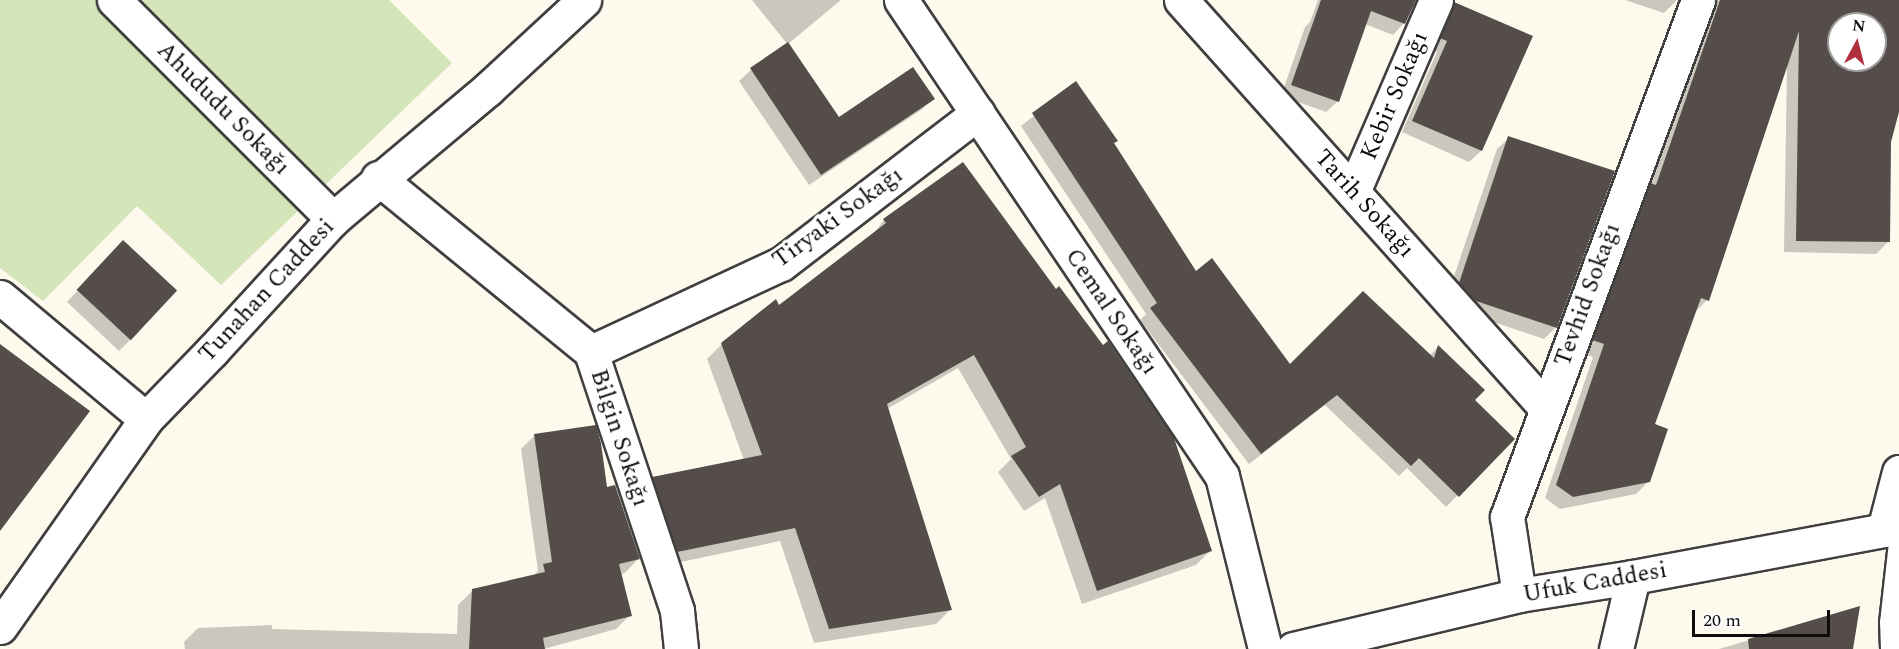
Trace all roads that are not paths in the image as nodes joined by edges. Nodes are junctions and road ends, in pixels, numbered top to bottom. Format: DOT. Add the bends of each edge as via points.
graph roads {
  1 [pos="114,0"];
  2 [pos="584,0"];
  3 [pos="902,0"];
  4 [pos="1181,0"];
  5 [pos="1436,0"];
  6 [pos="1698,0"];
  7 [pos="978,113"];
  8 [pos="378,178"];
  9 [pos="1353,192"];
  10 [pos="333,219"];
  11 [pos="0,297"];
  12 [pos="591,352"];
  13 [pos="1546,408"];
  14 [pos="146,419"];
  15 [pos="1899,472"];
  16 [pos="1894,533"];
  17 [pos="1633,577"];
  18 [pos="1519,595"];
  19 [pos="4,612"];
  20 [pos="681,649"];
  21 [pos="1265,649"];
  22 [pos="1293,649"];
  23 [pos="1616,649"];
  24 [pos="1891,649"];
  1 -- 10 [label="street, Ahududu Sokağı"];
  2 -- 8 [label="street, Tunahan Caddesi" via="488,89"];
  3 -- 7 [label="street, Cemal Sokağı"];
  4 -- 9 [label="street, Tarih Sokağı"];
  5 -- 9 [label="street, Kebir Sokağı"];
  6 -- 13 [label="street, Tevhid Sokağı"];
  7 -- 12 [label="street, Tiryaki Sokağı" via="781,264"];
  7 -- 21 [label="street, Cemal Sokağı" via="1222,476"];
  8 -- 10 [label="street, Tunahan Caddesi"];
  8 -- 12 [label="street, Bilgin Sokağı"];
  9 -- 13 [label="street, Tarih Sokağı"];
  10 -- 14 [label="street, Tunahan Caddesi"];
  11 -- 14 [label="street"];
  12 -- 20 [label="street, Bilgin Sokağı" via="677,611"];
  13 -- 18 [label="street, Tevhid Sokağı" via="1507,517"];
  14 -- 19 [label="street, Tunahan Caddesi"];
  15 -- 16 [label="street"];
  16 -- 17 [label="street, Ufuk Caddesi"];
  16 -- 24 [label="lane"];
  17 -- 18 [label="street, Ufuk Caddesi"];
  17 -- 23 [label="street"];
  18 -- 22 [label="street, Ufuk Caddesi"];
}
